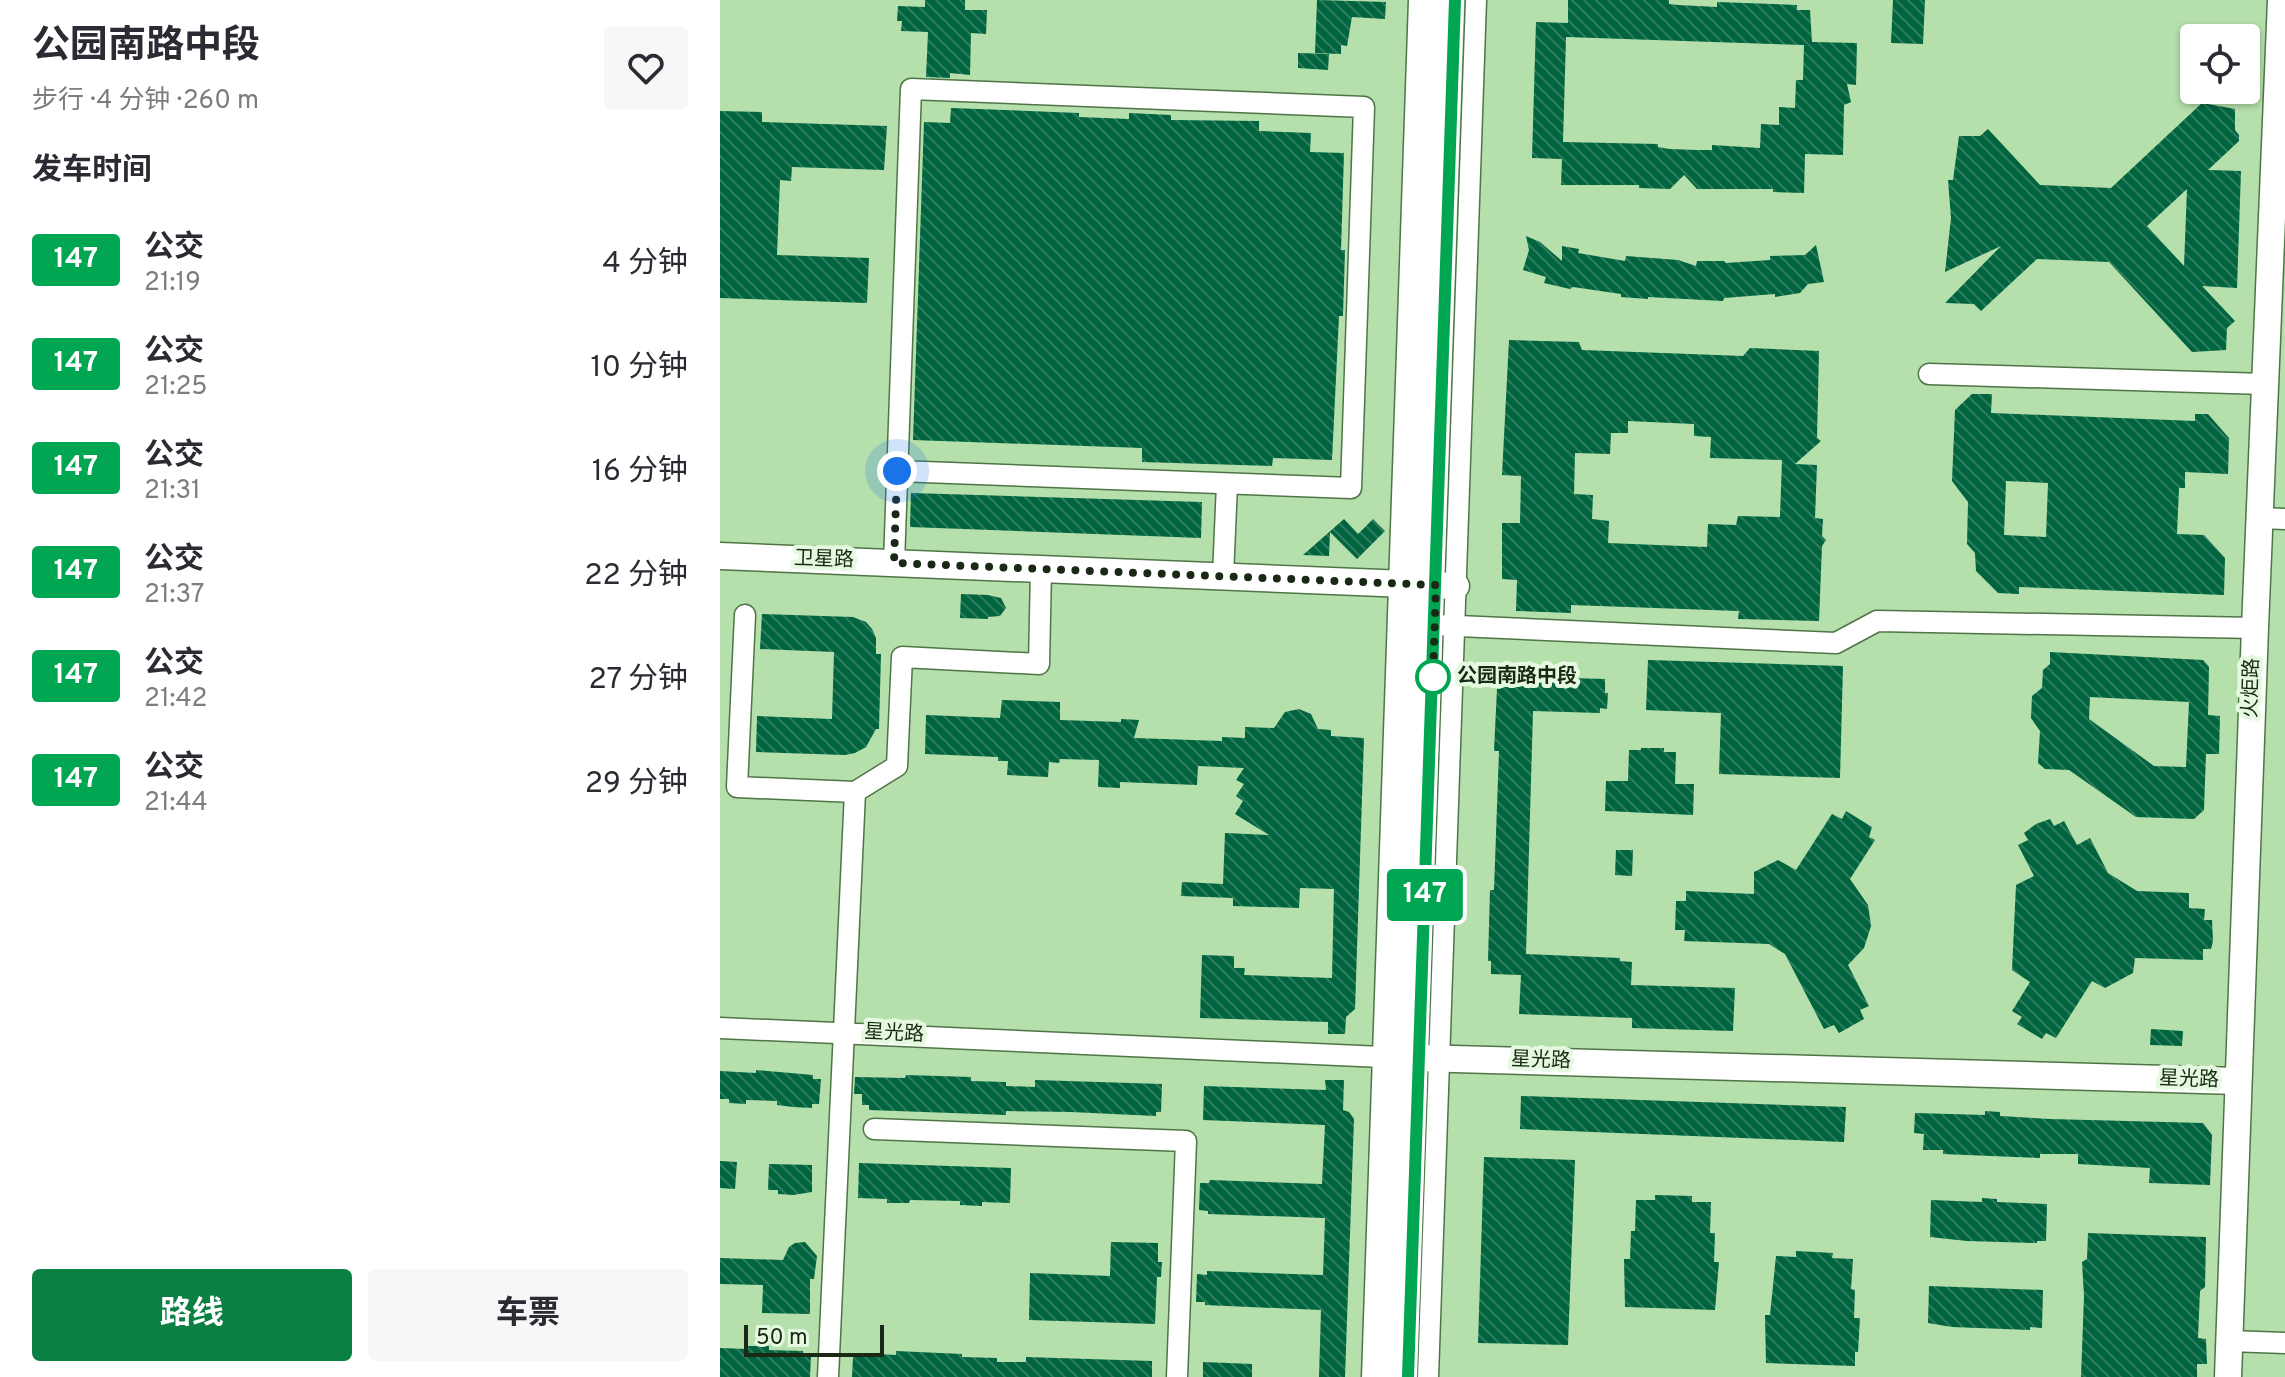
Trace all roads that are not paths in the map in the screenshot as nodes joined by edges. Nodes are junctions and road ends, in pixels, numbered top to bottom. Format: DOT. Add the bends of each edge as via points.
graph roads {
  1 [pos="1419,0"];
  2 [pos="1440,0"];
  3 [pos="1455,0"];
  4 [pos="1476,0"];
  5 [pos="2281,0"];
  6 [pos="1929,374"];
  7 [pos="2265,384"];
  8 [pos="897,471"];
  9 [pos="1227,484"];
  10 [pos="2272,519"];
  11 [pos="720,556"];
  12 [pos="894,563"];
  13 [pos="1041,569"];
  14 [pos="1223,576"];
  15 [pos="1428,585"];
  16 [pos="745,615"];
  17 [pos="1445,626"];
  18 [pos="2255,628"];
  19 [pos="855,792"];
  20 [pos="720,1028"];
  21 [pos="845,1031"];
  22 [pos="1410,1058"];
  23 [pos="2238,1081"];
  24 [pos="874,1129"];
  25 [pos="2229,1341"];
  26 [pos="2285,1343"];
  27 [pos="828,1377"];
  28 [pos="1177,1377"];
  29 [pos="1372,1377"];
  30 [pos="1389,1377"];
  31 [pos="1408,1377"];
  32 [pos="1428,1377"];
  33 [pos="2228,1377"];
  1 -- 15 [label="street"];
  2 -- 15 [label="main road"];
  3 -- 15 [label="main road"];
  4 -- 15 [label="street"];
  5 -- 7 [label="street, 火炬路"];
  6 -- 7 [label="street"];
  7 -- 10 [label="street, 火炬路"];
  8 -- 9 [label="street"];
  8 -- 9 [label="street" via="911,89 1364,107 1351,488"];
  8 -- 12 [label="street"];
  9 -- 14 [label="street"];
  10 -- 18 [label="street, 火炬路"];
  11 -- 12 [label="street, 卫星路"];
  12 -- 13 [label="street, 卫星路"];
  13 -- 14 [label="street, 卫星路"];
  13 -- 19 [label="street" via="1039,664 902,657 897,766"];
  14 -- 15 [label="street, 卫星路"];
  15 -- 17 [label="main road"];
  15 -- 22 [label="main road"];
  16 -- 19 [label="street" via="737,787"];
  17 -- 18 [label="street" via="1836,643 1877,621"];
  17 -- 22 [label="main road"];
  18 -- 23 [label="street, 火炬路"];
  19 -- 21 [label="street, 星光路"];
  20 -- 21 [label="street, 星光路"];
  21 -- 22 [label="street, 星光路"];
  21 -- 27 [label="street, 星光路"];
  22 -- 23 [label="street, 星光路"];
  22 -- 29 [label="street"];
  22 -- 30 [label="main road"];
  22 -- 31 [label="main road"];
  22 -- 32 [label="street"];
  23 -- 25 [label="street, 火炬路"];
  24 -- 28 [label="street" via="1186,1141"];
  25 -- 26 [label="street"];
  25 -- 33 [label="street, 火炬路"];
}
